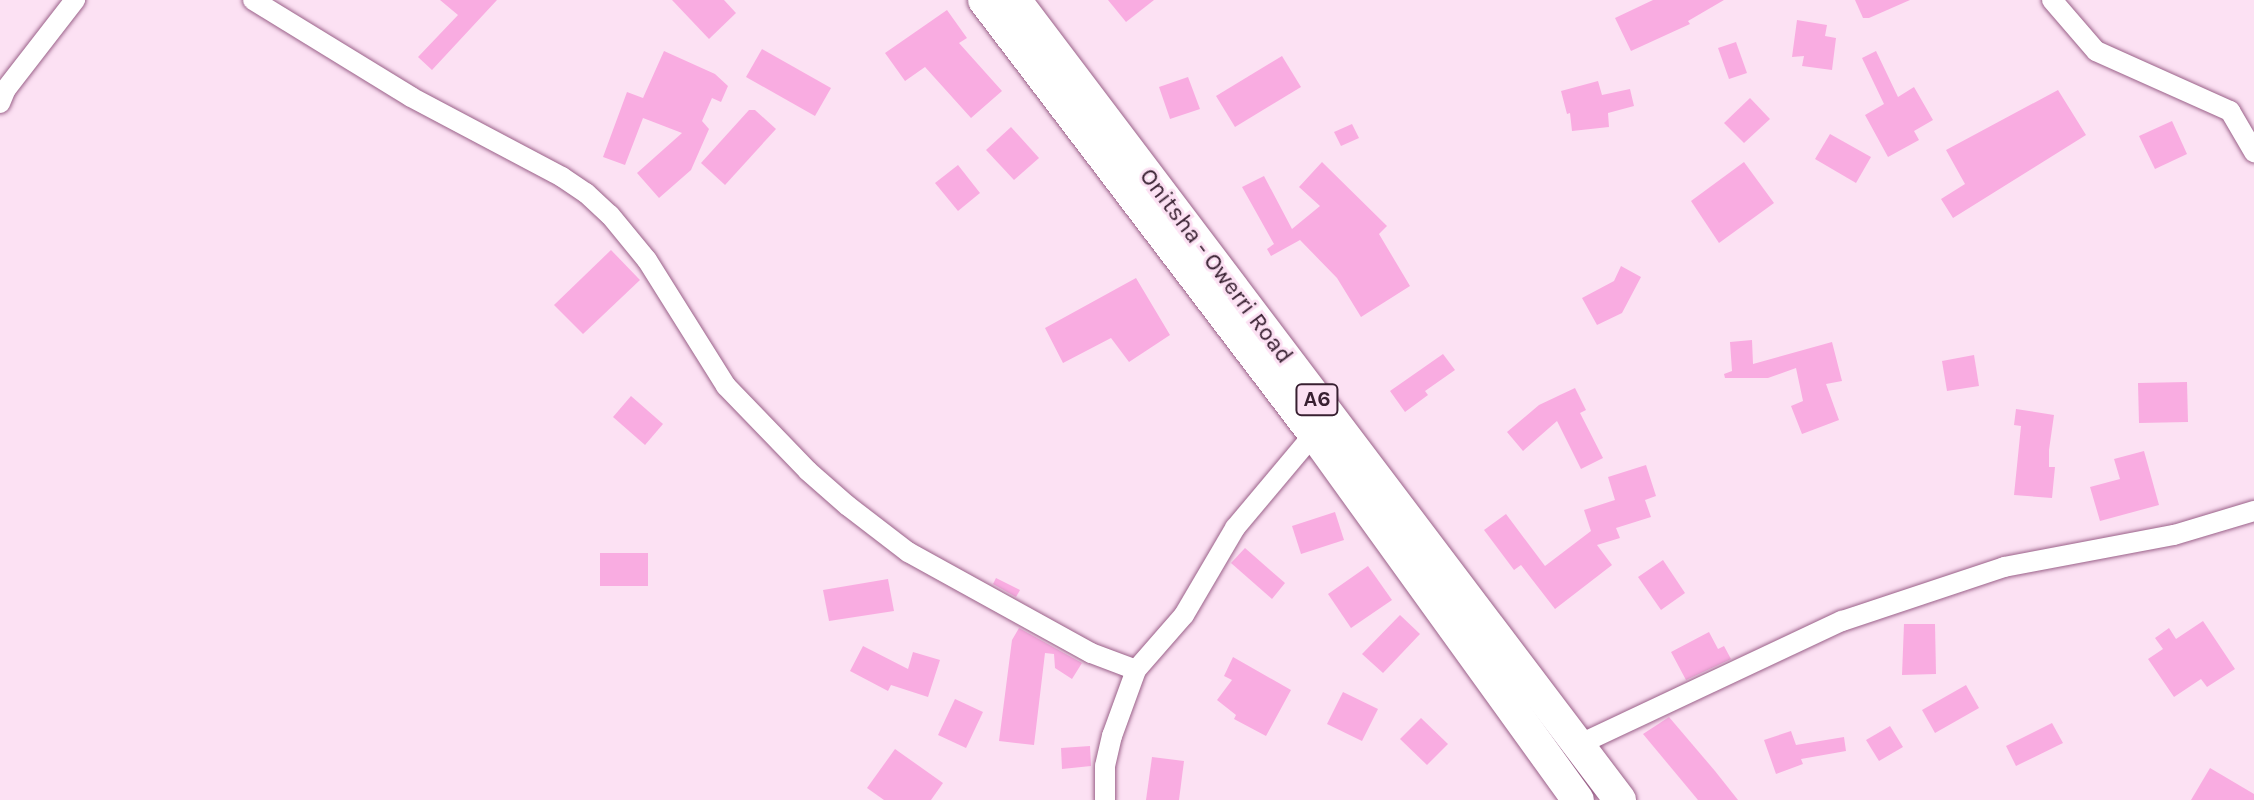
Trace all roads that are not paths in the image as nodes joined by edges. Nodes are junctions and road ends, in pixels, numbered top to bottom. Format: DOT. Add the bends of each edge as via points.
graph roads {
  1 [pos="75,0"];
  2 [pos="253,0"];
  3 [pos="984,0"];
  4 [pos="1015,0"];
  5 [pos="2052,0"];
  6 [pos="0,103"];
  7 [pos="2254,152"];
  8 [pos="1314,434"];
  9 [pos="2254,511"];
  10 [pos="1136,670"];
  11 [pos="1578,745"];
  12 [pos="1105,800"];
  13 [pos="1578,800"];
  14 [pos="1620,800"];
  1 -- 6 [label="street"];
  2 -- 10 [label="street" via="411,97 586,193 647,260 726,386 838,497 908,552 1091,653"];
  3 -- 8 [label="highway, Onitsha - Owerri Road / A6"];
  4 -- 11 [label="highway, Onitsha - Owerri Road / A6"];
  5 -- 7 [label="street" via="2096,51 2230,111"];
  8 -- 10 [label="street" via="1235,528 1184,615"];
  8 -- 13 [label="highway, Onitsha - Owerri Road / A6"];
  9 -- 11 [label="street" via="2174,535 2004,567 1842,621"];
  10 -- 12 [label="street" via="1112,736"];
  11 -- 14 [label="highway, Onitsha - Owerri Road / A6"];
}
